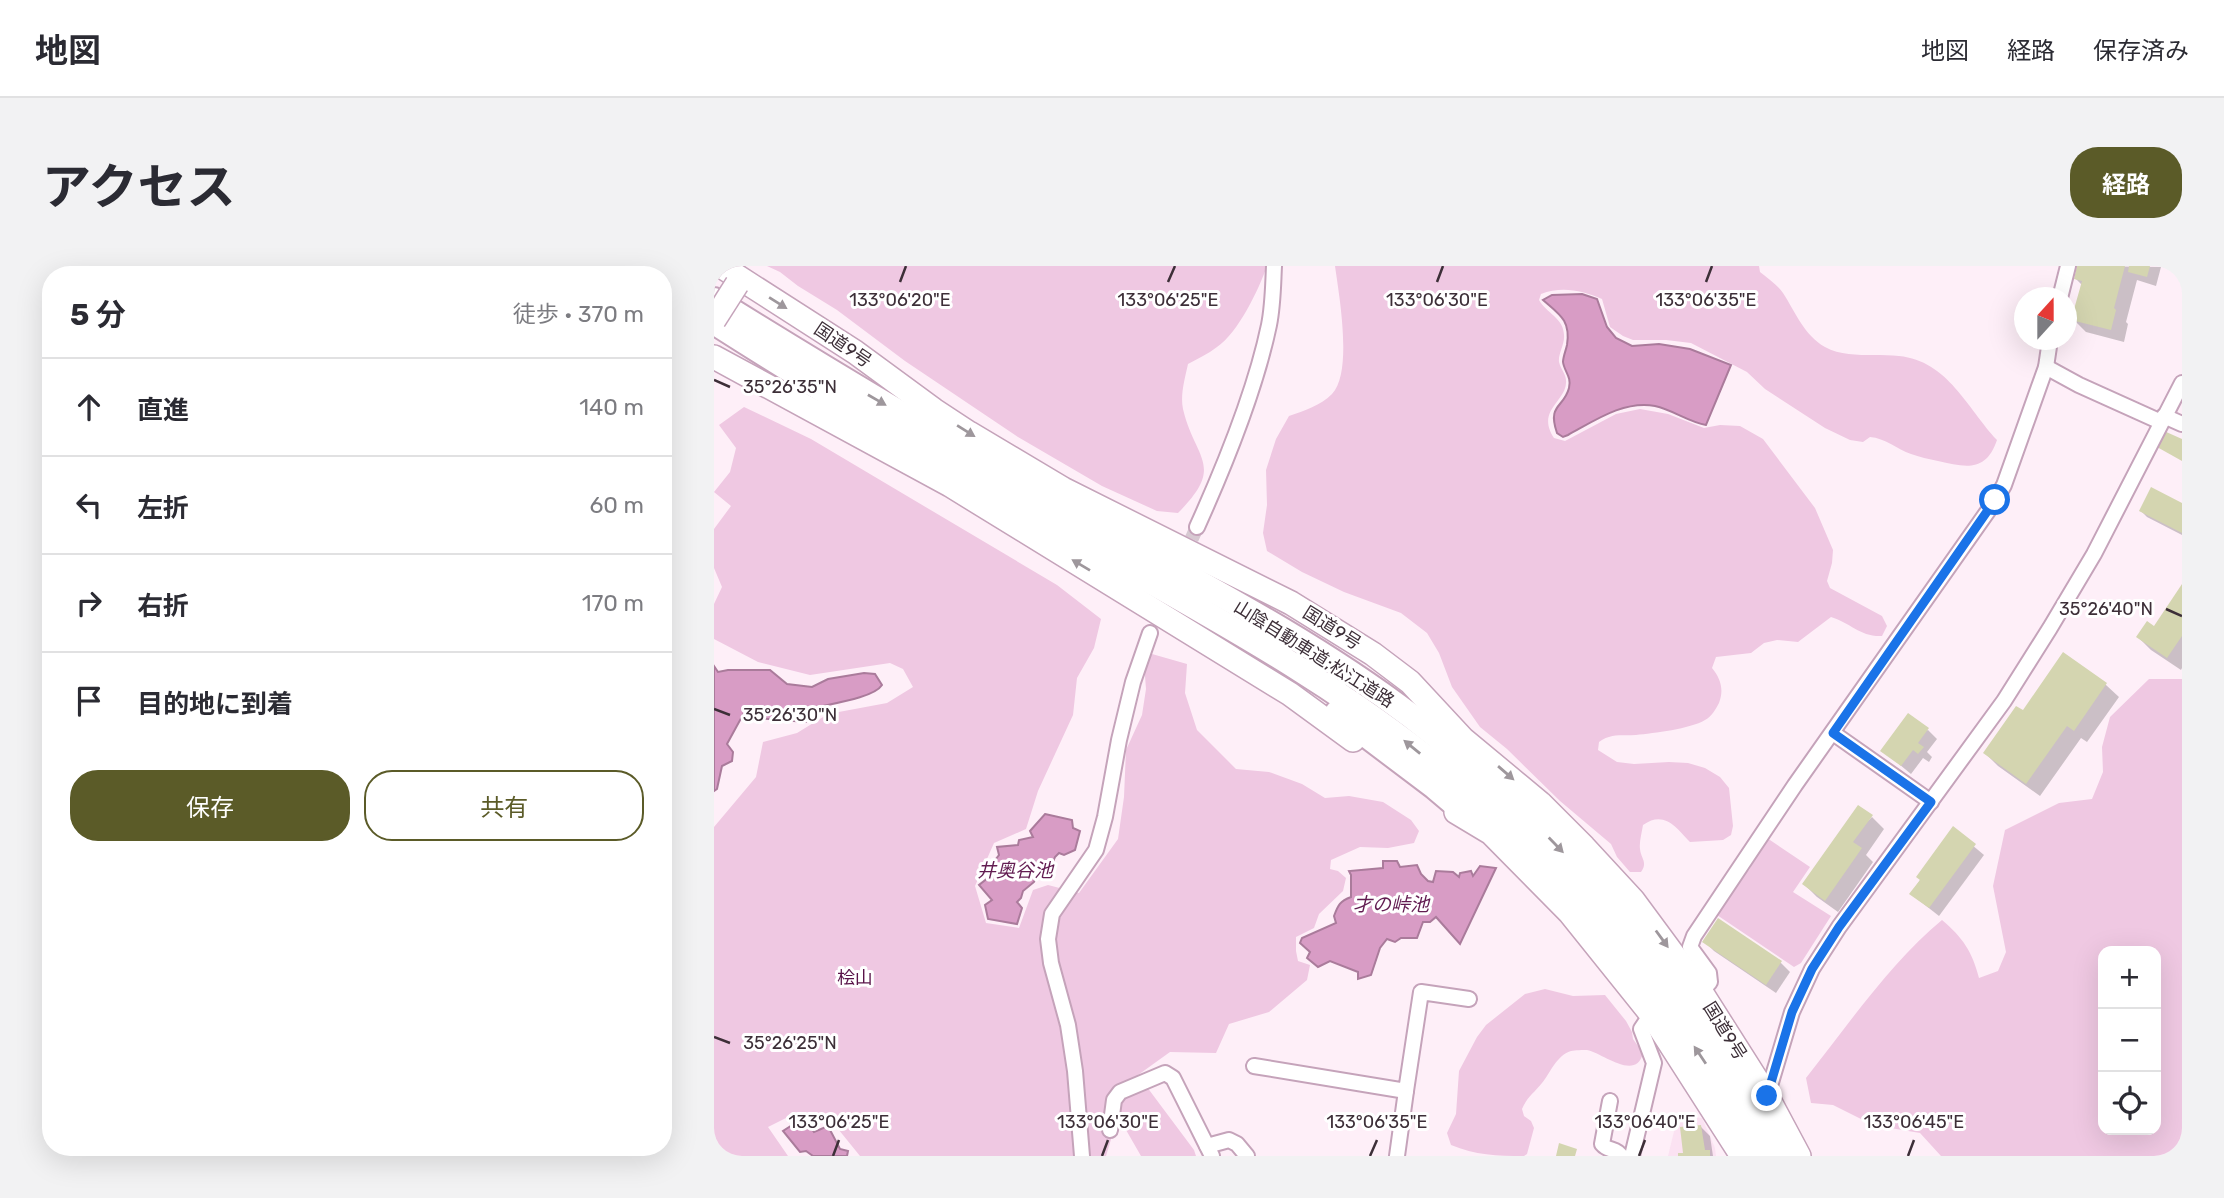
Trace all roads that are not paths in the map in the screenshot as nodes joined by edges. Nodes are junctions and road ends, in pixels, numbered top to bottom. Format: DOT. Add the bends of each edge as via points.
graph roads {
  1 [pos="721,266"];
  2 [pos="1274,266"];
  3 [pos="2068,266"];
  4 [pos="730,284"];
  5 [pos="2063,287"];
  6 [pos="714,300"];
  7 [pos="714,321"];
  8 [pos="714,333"];
  9 [pos="2049,350"];
  10 [pos="714,357"];
  11 [pos="2046,367"];
  12 [pos="2182,383"];
  13 [pos="836,388"];
  14 [pos="2163,419"];
  15 [pos="2182,424"];
  16 [pos="1012,491"];
  17 [pos="1197,527"];
  18 [pos="1150,633"];
  19 [pos="1833,733"];
  20 [pos="1463,739"];
  21 [pos="1931,802"];
  22 [pos="1491,834"];
  23 [pos="1701,992"];
  24 [pos="1469,999"];
  25 [pos="1651,1014"];
  26 [pos="1254,1066"];
  27 [pos="1406,1091"];
  28 [pos="1767,1096"];
  29 [pos="1610,1101"];
  30 [pos="1110,1130"];
  31 [pos="1209,1151"];
  32 [pos="1083,1156"];
  33 [pos="1247,1156"];
  34 [pos="1397,1156"];
  35 [pos="1621,1156"];
  36 [pos="1632,1156"];
  37 [pos="1742,1156"];
  38 [pos="1760,1156"];
  39 [pos="1783,1156"];
  40 [pos="1799,1156"];
  1 -- 4 [label="highway, 国道9号"];
  2 -- 17 [label="street" via="1269,325 1254,379 1224,468"];
  3 -- 5 [label="street"];
  4 -- 7 [label="highway, bridge"];
  4 -- 13 [label="highway"];
  4 -- 20 [label="highway, 国道9号, one-way" via="855,352 934,410 1051,482 1291,603 1410,681"];
  6 -- 13 [label="highway, 山陰自動車道;松江道路"];
  7 -- 13 [label="highway, 山陰自動車道;松江道路"];
  8 -- 13 [label="highway"];
  9 -- 11 [label="street"];
  22 -- 10 [label="highway, one-way" via="1424,792 1290,694 1147,605 950,485"];
  11 -- 14 [label="street"];
  11 -- 19 [label="street" via="2004,485"];
  12 -- 14 [label="street"];
  13 -- 16 [label="highway, 山陰自動車道;松江道路"];
  14 -- 15 [label="street"];
  14 -- 21 [label="street" via="2094,554 2050,628"];
  16 -- 20 [label="highway" via="1190,565 1295,619 1395,686"];
  16 -- 22 [label="highway" via="1378,743"];
  38 -- 16 [label="highway, 山陰自動車道;松江道路, one-way" via="1701,1057 1618,944 1569,887 1456,782 1333,690"];
  16 -- 39 [label="highway, 山陰自動車道;松江道路, one-way" via="1273,625 1345,669 1470,764 1545,833 1633,931 1717,1045"];
  18 -- 32 [label="street" via="1133,682 1096,850 1052,914 1048,939 1068,1025"];
  19 -- 21 [label="street"];
  19 -- 23 [label="street" via="1694,936 1690,947 1709,973 1710,982"];
  20 -- 23 [label="highway, 国道9号, one-way" via="1584,846 1633,900"];
  21 -- 28 [label="street" via="1812,969 1792,1012"];
  22 -- 25 [label="highway" via="1570,913"];
  23 -- 28 [label="highway, 国道9号"];
  24 -- 27 [label="street" via="1421,992"];
  25 -- 36 [label="street" via="1641,1029 1654,1063"];
  25 -- 37 [label="highway"];
  26 -- 27 [label="street"];
  27 -- 34 [label="street"];
  28 -- 40 [label="highway, 国道9号"];
  29 -- 35 [label="street" via="1602,1144"];
  30 -- 31 [label="street" via="1114,1100 1120,1092 1164,1073 1173,1078"];
  31 -- 33 [label="street" via="1229,1140"];
}
